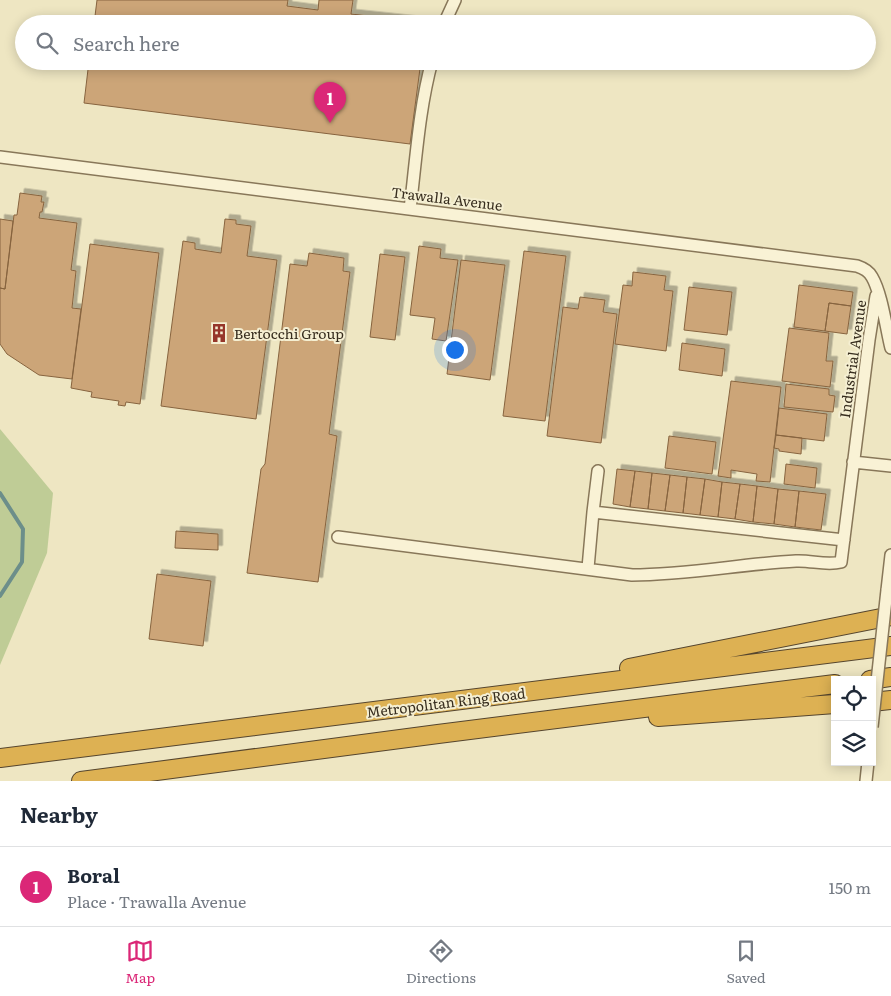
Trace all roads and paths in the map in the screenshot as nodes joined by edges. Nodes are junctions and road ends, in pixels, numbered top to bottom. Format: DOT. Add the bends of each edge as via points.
graph roads {
  1 [pos="454,0"];
  2 [pos="448,15"];
  3 [pos="430,70"];
  4 [pos="0,157"];
  5 [pos="410,209"];
  6 [pos="877,290"];
  7 [pos="891,348"];
  8 [pos="853,462"];
  9 [pos="891,466"];
  10 [pos="598,471"];
  11 [pos="593,512"];
  12 [pos="338,537"];
  13 [pos="844,540"];
  14 [pos="891,555"];
  15 [pos="588,568"];
  16 [pos="891,616"];
  17 [pos="891,646"];
  18 [pos="891,677"];
  19 [pos="876,679"];
  20 [pos="831,685"];
  21 [pos="474,699"];
  22 [pos="891,700"];
  23 [pos="876,702"];
  24 [pos="831,704"];
  25 [pos="873,721"];
  26 [pos="438,734"];
  27 [pos="0,758"];
  28 [pos="868,766"];
  29 [pos="81,781"];
  30 [pos="866,781"];
  1 -- 2 [label="street"];
  3 -- 5 [label="street"];
  4 -- 5 [label="street, Trawalla Avenue"];
  5 -- 6 [label="street, Trawalla Avenue" via="857,266 869,273"];
  6 -- 7 [label="street, Industrial Avenue"];
  6 -- 8 [label="street, Industrial Avenue"];
  8 -- 9 [label="street"];
  8 -- 13 [label="street, Industrial Avenue"];
  10 -- 11 [label="street"];
  11 -- 13 [label="street"];
  11 -- 15 [label="street"];
  12 -- 15 [label="street"];
  13 -- 15 [label="street, Industrial Avenue" via="841,562 834,564 798,561 657,575 632,575"];
  14 -- 25 [label="street, bridge"];
  16 -- 21 [label="highway"];
  17 -- 21 [label="highway, Metropolitan Ring Road"];
  18 -- 19 [label="highway"];
  20 -- 26 [label="highway"];
  21 -- 27 [label="highway, Metropolitan Ring Road"];
  22 -- 23 [label="highway"];
  24 -- 26 [label="highway"];
  26 -- 29 [label="highway"];
  28 -- 30 [label="street"];
}
